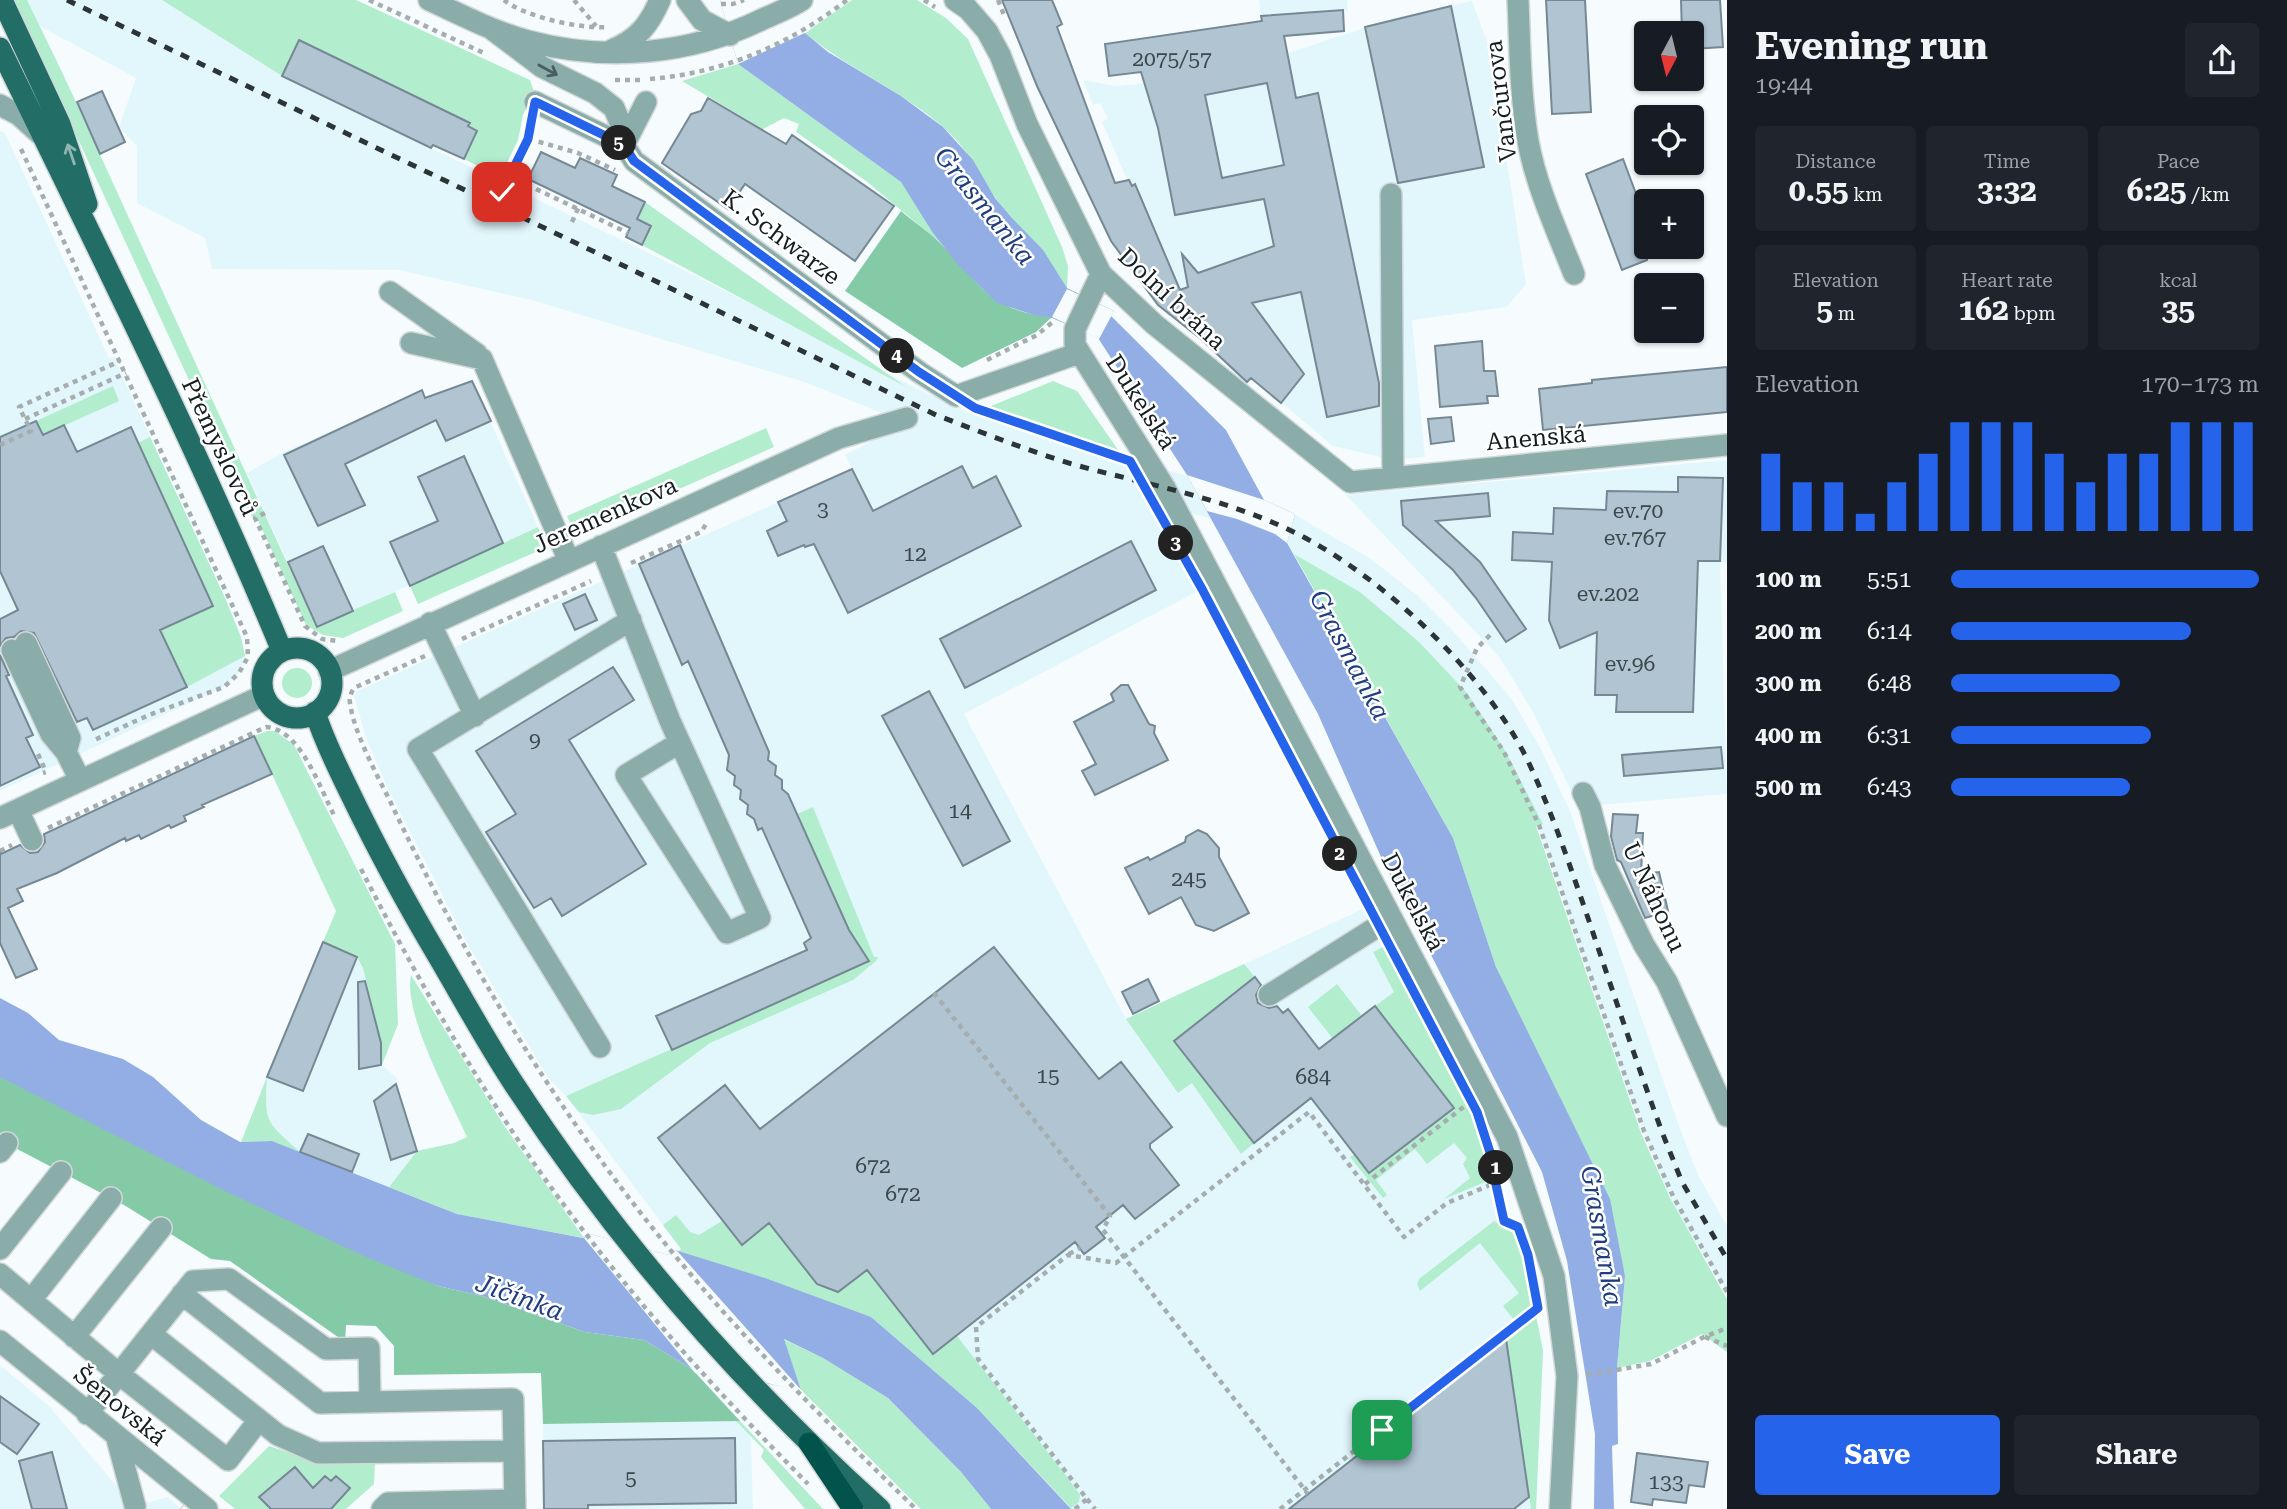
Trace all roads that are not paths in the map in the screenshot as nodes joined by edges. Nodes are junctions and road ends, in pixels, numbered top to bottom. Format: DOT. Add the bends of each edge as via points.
graph roads {
  1 [pos="2,0"];
  2 [pos="429,0"];
  3 [pos="660,0"];
  4 [pos="687,0"];
  5 [pos="1518,0"];
  6 [pos="800,1"];
  7 [pos="964,3"];
  8 [pos="456,6"];
  9 [pos="493,30"];
  10 [pos="730,35"];
  11 [pos="0,48"];
  12 [pos="604,54"];
  13 [pos="535,102"];
  14 [pos="646,102"];
  15 [pos="0,105"];
  16 [pos="40,134"];
  17 [pos="624,145"];
  18 [pos="1391,194"];
  19 [pos="107,266"];
  20 [pos="1101,274"];
  21 [pos="1574,274"];
  22 [pos="390,292"];
  23 [pos="411,344"];
  24 [pos="1081,357"];
  25 [pos="482,359"];
  26 [pos="907,418"];
  27 [pos="1727,445"];
  28 [pos="1393,477"];
  29 [pos="1350,482"];
  30 [pos="601,546"];
  31 [pos="569,561"];
  32 [pos="631,620"];
  33 [pos="430,624"];
  34 [pos="19,647"];
  35 [pos="282,651"];
  36 [pos="329,671"];
  37 [pos="264,695"];
  38 [pos="315,712"];
  39 [pos="475,716"];
  40 [pos="679,743"];
  41 [pos="80,780"];
  42 [pos="1583,793"];
  43 [pos="9,814"];
  44 [pos="31,838"];
  45 [pos="1391,918"];
  46 [pos="1269,995"];
  47 [pos="600,1047"];
  48 [pos="1727,1116"];
  49 [pos="61,1172"];
  50 [pos="111,1198"];
  51 [pos="161,1228"];
  52 [pos="0,1249"];
  53 [pos="0,1274"];
  54 [pos="182,1294"];
  55 [pos="31,1300"];
  56 [pos="151,1334"];
  57 [pos="75,1337"];
  58 [pos="0,1342"];
  59 [pos="119,1374"];
  60 [pos="370,1402"];
  61 [pos="87,1414"];
  62 [pos="259,1420"];
  63 [pos="117,1439"];
  64 [pos="809,1443"];
  65 [pos="514,1451"];
  66 [pos="174,1483"];
  67 [pos="515,1505"];
  68 [pos="135,1506"];
  69 [pos="180,1508"];
  70 [pos="207,1509"];
  71 [pos="382,1509"];
  72 [pos="853,1509"];
  73 [pos="880,1509"];
  74 [pos="1560,1509"];
  19 -- 1 [label="main road, Přemyslovců, one-way" via="60,124"];
  2 -- 8 [label="street"];
  3 -- 12 [label="street" via="649,25 630,43"];
  4 -- 10 [label="street" via="702,20"];
  5 -- 21 [label="street, Vančurova" via="1528,142"];
  6 -- 10 [label="street"];
  7 -- 20 [label="street, Dolní brána" via="1000,55 1027,124"];
  8 -- 9 [label="street"];
  9 -- 12 [label="street" via="566,50"];
  9 -- 17 [label="street, K. Schwarze, one-way" via="542,67 595,93 614,108"];
  10 -- 12 [label="street" via="690,46"];
  11 -- 16 [label="main road, Přemyslovců"];
  13 -- 17 [label="street"];
  14 -- 17 [label="street"];
  15 -- 16 [label="street" via="19,114"];
  16 -- 19 [label="main road, Přemyslovců"];
  17 -- 24 [label="street, K. Schwarze" via="634,161 956,396"];
  18 -- 28 [label="street"];
  19 -- 35 [label="main road, Přemyslovců"];
  20 -- 24 [label="street" via="1090,298 1065,324"];
  20 -- 29 [label="street, Dolní brána" via="1154,324"];
  22 -- 25 [label="street"];
  23 -- 25 [label="street"];
  24 -- 45 [label="street, Dukelská" via="1165,488"];
  25 -- 31 [label="street"];
  26 -- 30 [label="street, Jeremenkova" via="839,438"];
  27 -- 28 [label="street, Anenská"];
  28 -- 29 [label="street, Anenská"];
  30 -- 31 [label="street, Jeremenkova"];
  30 -- 32 [label="street"];
  31 -- 33 [label="street, Jeremenkova"];
  32 -- 39 [label="street"];
  32 -- 40 [label="street"];
  33 -- 36 [label="street, Jeremenkova"];
  33 -- 39 [label="street"];
  34 -- 41 [label="street" via="51,734"];
  35 -- 36 [label="main road" via="312,652"];
  35 -- 37 [label="main road" via="264,670"];
  36 -- 38 [label="main road" via="329,696"];
  37 -- 38 [label="main road" via="272,708 285,716"];
  37 -- 41 [label="street"];
  38 -- 64 [label="main road" via="383,859 545,1130 630,1244 720,1351"];
  39 -- 47 [label="street" via="418,749"];
  40 -- 40 [label="street" via="760,918 727,933 626,775"];
  41 -- 43 [label="street"];
  42 -- 48 [label="street, U Náhonu" via="1605,865 1667,982"];
  43 -- 44 [label="street"];
  45 -- 46 [label="street"];
  45 -- 74 [label="street, Dukelská" via="1507,1137 1554,1276 1567,1376"];
  49 -- 52 [label="street"];
  50 -- 55 [label="street"];
  51 -- 57 [label="street"];
  53 -- 55 [label="street"];
  54 -- 56 [label="street"];
  54 -- 60 [label="street" via="320,1403"];
  54 -- 60 [label="street" via="194,1281 229,1279 326,1349 369,1348"];
  55 -- 57 [label="street"];
  56 -- 59 [label="street"];
  56 -- 62 [label="street"];
  57 -- 59 [label="street"];
  58 -- 61 [label="street, Šenovská"];
  59 -- 61 [label="street"];
  59 -- 62 [label="street" via="228,1460"];
  60 -- 65 [label="street" via="513,1399"];
  61 -- 63 [label="street, Šenovská"];
  62 -- 65 [label="street" via="278,1435 318,1453"];
  63 -- 66 [label="street, Šenovská"];
  63 -- 68 [label="street"];
  64 -- 72 [label="highway"];
  64 -- 73 [label="main road"];
  65 -- 67 [label="street"];
  66 -- 69 [label="street"];
  66 -- 70 [label="street, Šenovská"];
  67 -- 71 [label="street" via="388,1503"];
}
